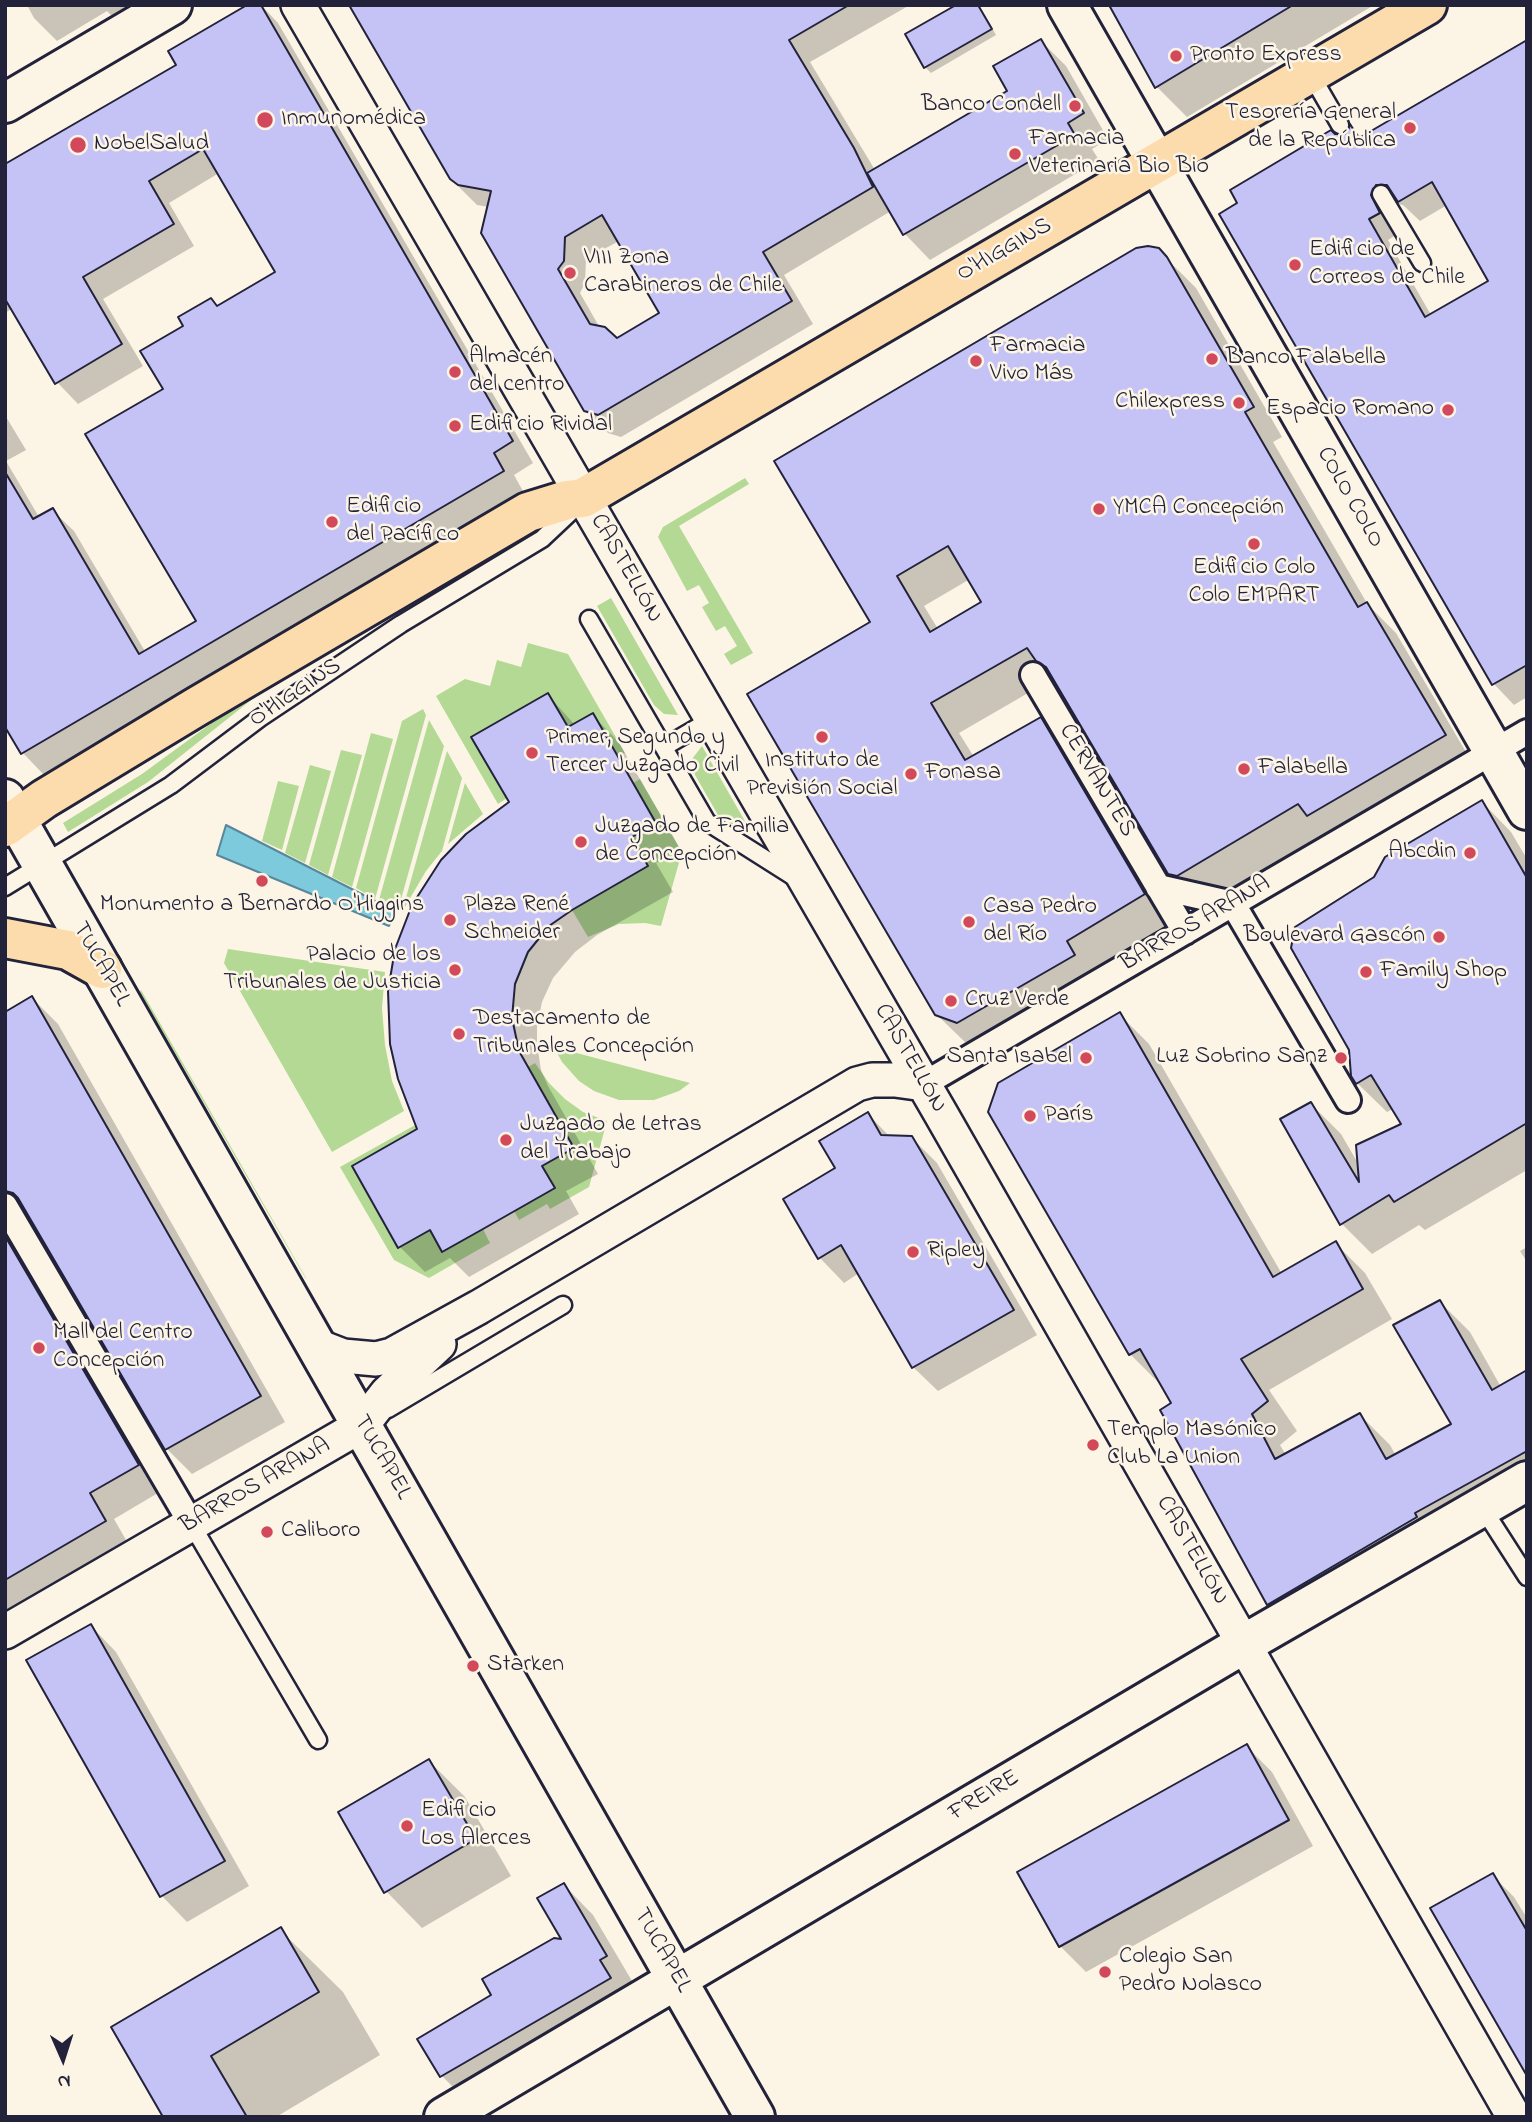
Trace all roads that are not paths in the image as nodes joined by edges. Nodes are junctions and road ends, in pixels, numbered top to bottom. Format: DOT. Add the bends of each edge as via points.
graph roads {
  1 [pos="172,5"];
  2 [pos="298,5"];
  3 [pos="1067,5"];
  4 [pos="1427,5"];
  5 [pos="1310,73"];
  6 [pos="5,103"];
  7 [pos="1340,125"];
  8 [pos="1158,162"];
  9 [pos="1381,194"];
  10 [pos="1422,263"];
  11 [pos="583,498"];
  12 [pos="590,619"];
  13 [pos="1033,675"];
  14 [pos="712,719"];
  15 [pos="1527,732"];
  16 [pos="664,747"];
  17 [pos="1494,752"];
  18 [pos="1527,810"];
  19 [pos="9,815"];
  20 [pos="42,864"];
  21 [pos="808,886"];
  22 [pos="5,887"];
  23 [pos="1158,887"];
  24 [pos="1233,904"];
  25 [pos="1185,932"];
  26 [pos="5,938"];
  27 [pos="102,969"];
  28 [pos="881,1010"];
  29 [pos="857,1084"];
  30 [pos="924,1084"];
  31 [pos="1348,1100"];
  32 [pos="5,1206"];
  33 [pos="563,1305"];
  34 [pos="480,1307"];
  35 [pos="317,1346"];
  36 [pos="362,1425"];
  37 [pos="1527,1481"];
  38 [pos="1482,1507"];
  39 [pos="192,1525"];
  40 [pos="1527,1577"];
  41 [pos="5,1632"];
  42 [pos="1244,1644"];
  43 [pos="318,1740"];
  44 [pos="677,1979"];
  45 [pos="444,2117"];
  46 [pos="755,2117"];
  47 [pos="1514,2117"];
  1 -- 6 [label="main road"];
  2 -- 11 [label="street, CASTELLÓN"];
  3 -- 8 [label="main road, COLO COLO"];
  4 -- 5 [label="main road, O'HIGGINS"];
  5 -- 7 [label="lane"];
  5 -- 8 [label="main road, O'HIGGINS"];
  8 -- 11 [label="main road, O'HIGGINS"];
  8 -- 17 [label="main road, COLO COLO"];
  9 -- 10 [label="lane"];
  11 -- 14 [label="street, CASTELLÓN"];
  11 -- 19 [label="main road, O'HIGGINS" via="528,512"];
  11 -- 20 [label="lane, O'HIGGINS" via="542,539 391,630 260,718 171,785"];
  12 -- 16 [label="lane"];
  13 -- 23 [label="street, CERVANTES"];
  14 -- 16 [label="lane"];
  14 -- 21 [label="street, CASTELLÓN"];
  15 -- 17 [label="street, BARROS ARANA"];
  16 -- 21 [label="lane" via="709,824"];
  17 -- 18 [label="main road, COLO COLO"];
  17 -- 24 [label="street, BARROS ARANA"];
  19 -- 20 [label="main road, TUCAPEL"];
  20 -- 22 [label="lane, O'HIGGINS"];
  20 -- 27 [label="main road, TUCAPEL"];
  21 -- 28 [label="street, CASTELLÓN"];
  23 -- 24 [label="street"];
  23 -- 25 [label="street, CERVANTES"];
  24 -- 25 [label="street, BARROS ARANA"];
  24 -- 31 [label="street"];
  25 -- 30 [label="street, BARROS ARANA"];
  26 -- 27 [label="main road" via="68,950"];
  27 -- 35 [label="main road, TUCAPEL"];
  28 -- 29 [label="street, BARROS ARANA" via="881,1040"];
  28 -- 30 [label="street, CASTELLÓN"];
  29 -- 30 [label="street, BARROS ARANA" via="895,1080"];
  29 -- 34 [label="street, BARROS ARANA"];
  30 -- 42 [label="street, CASTELLÓN"];
  32 -- 39 [label="street"];
  33 -- 36 [label="lane"];
  34 -- 35 [label="street, BARROS ARANA" via="393,1355 376,1359 343,1356"];
  34 -- 36 [label="street, BARROS ARANA" via="387,1394"];
  35 -- 36 [label="main road, TUCAPEL"];
  36 -- 39 [label="street, BARROS ARANA"];
  36 -- 44 [label="main road, TUCAPEL"];
  37 -- 38 [label="main road, FREIRE"];
  38 -- 40 [label="lane"];
  38 -- 42 [label="main road, FREIRE"];
  39 -- 41 [label="street, BARROS ARANA"];
  39 -- 43 [label="lane"];
  42 -- 44 [label="main road, FREIRE"];
  42 -- 47 [label="street, CASTELLÓN"];
  44 -- 45 [label="main road, FREIRE"];
  44 -- 46 [label="main road, TUCAPEL"];
}
